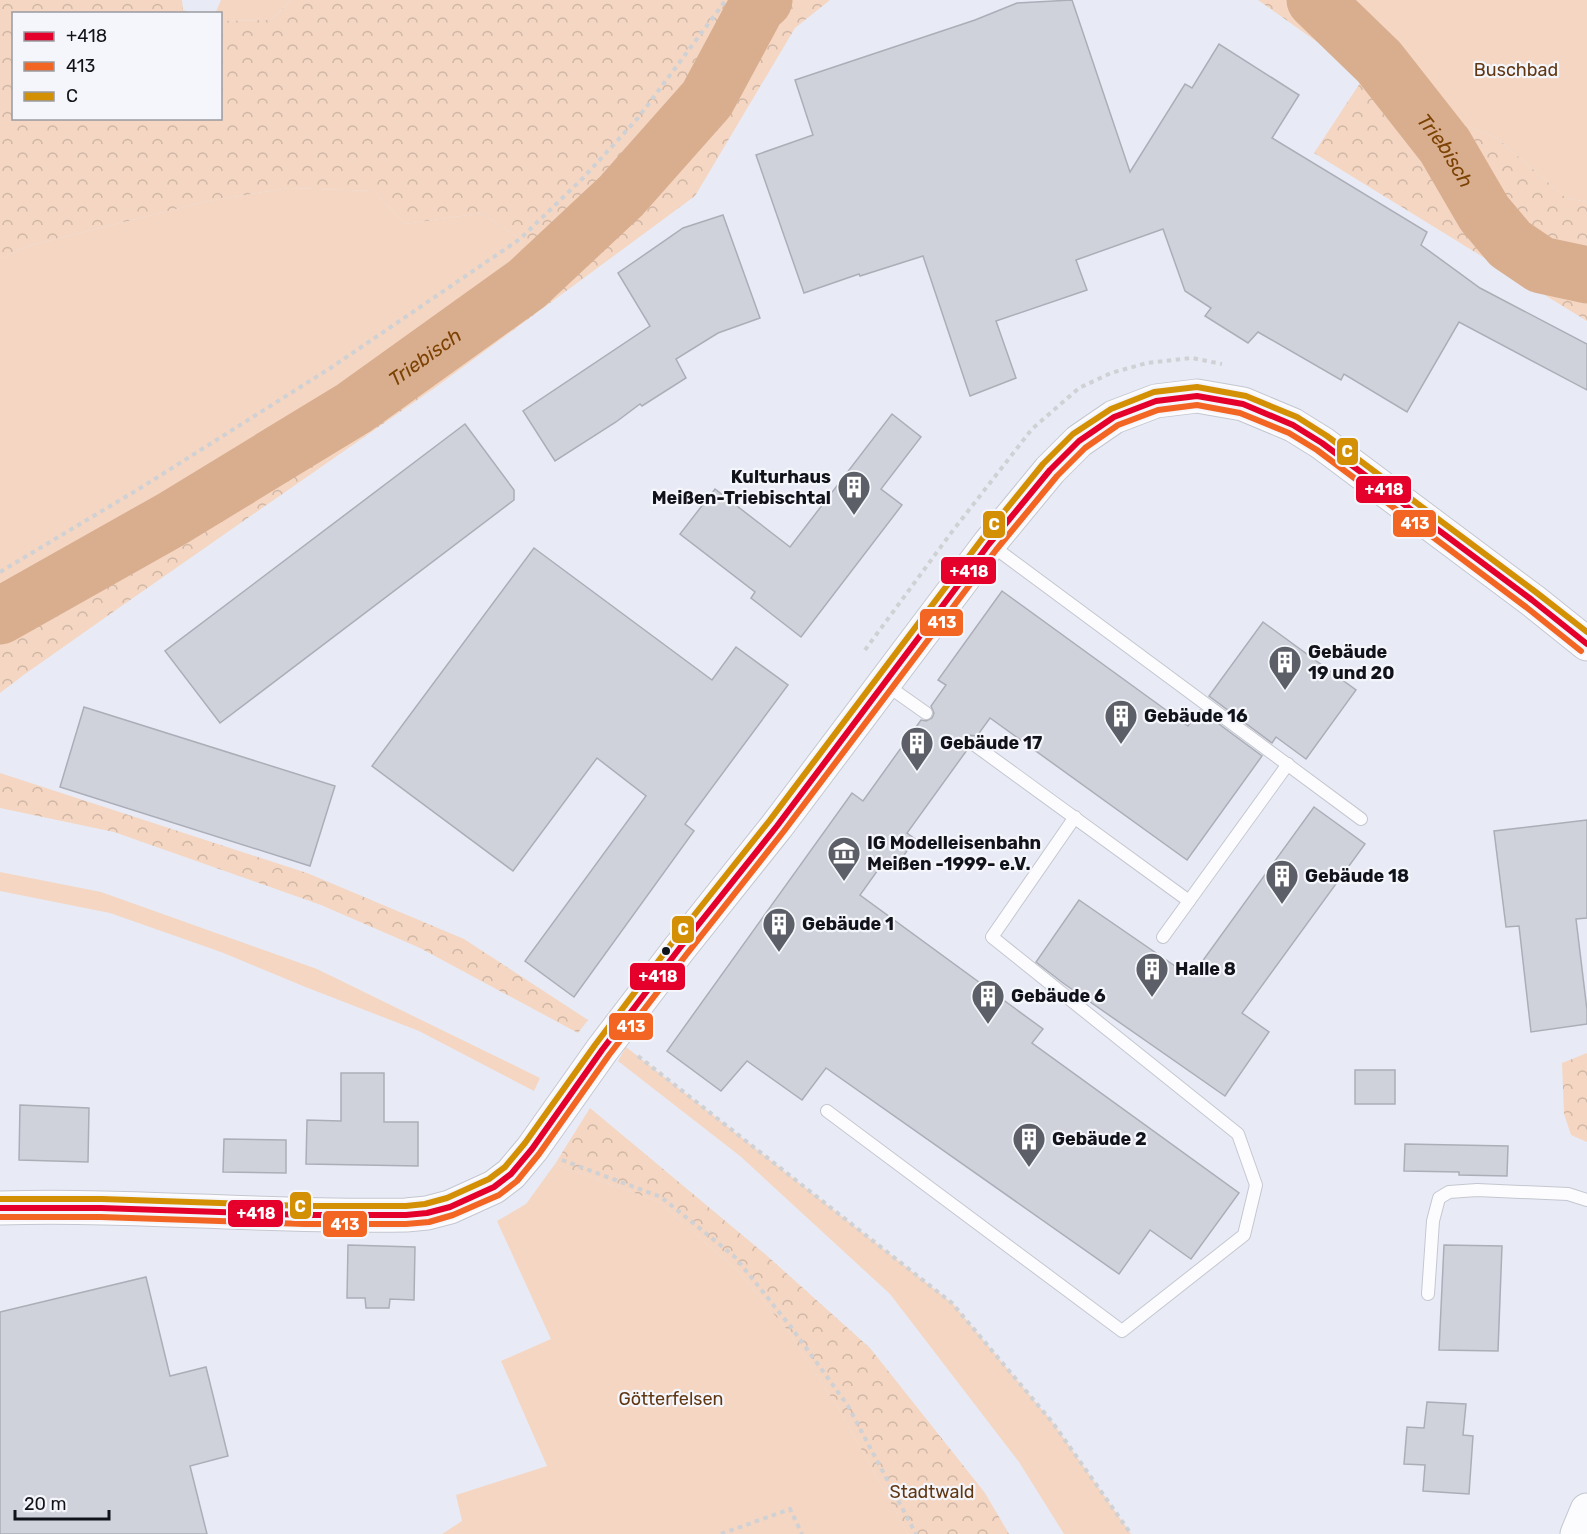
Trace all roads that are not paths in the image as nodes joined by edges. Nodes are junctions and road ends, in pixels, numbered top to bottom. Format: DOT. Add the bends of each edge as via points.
graph roads {
  1 [pos="988,544"];
  2 [pos="1583,641"];
  3 [pos="885,683"];
  4 [pos="926,712"];
  5 [pos="972,743"];
  6 [pos="1288,764"];
  7 [pos="1074,817"];
  8 [pos="1361,819"];
  9 [pos="1189,901"];
  10 [pos="1163,937"];
  11 [pos="827,1111"];
  12 [pos="1587,1200"];
  13 [pos="0,1208"];
  14 [pos="1428,1294"];
  15 [pos="1587,1510"];
  16 [pos="1576,1534"];
  1 -- 2 [label="main road" via="1079,441 1114,417 1156,401 1197,396 1243,404 1293,425 1322,443"];
  1 -- 3 [label="main road"];
  1 -- 6 [label="lane"];
  3 -- 4 [label="lane"];
  3 -- 13 [label="main road" via="612,1036 532,1149 494,1187 450,1207 406,1215"];
  5 -- 7 [label="lane"];
  6 -- 8 [label="lane"];
  6 -- 9 [label="lane"];
  7 -- 9 [label="lane"];
  7 -- 11 [label="lane" via="993,937 1238,1134 1256,1185 1244,1234 1122,1331"];
  9 -- 10 [label="lane"];
  12 -- 14 [label="lane" via="1568,1194 1449,1192 1439,1198 1432,1221"];
  15 -- 16 [label="main road"];
}
